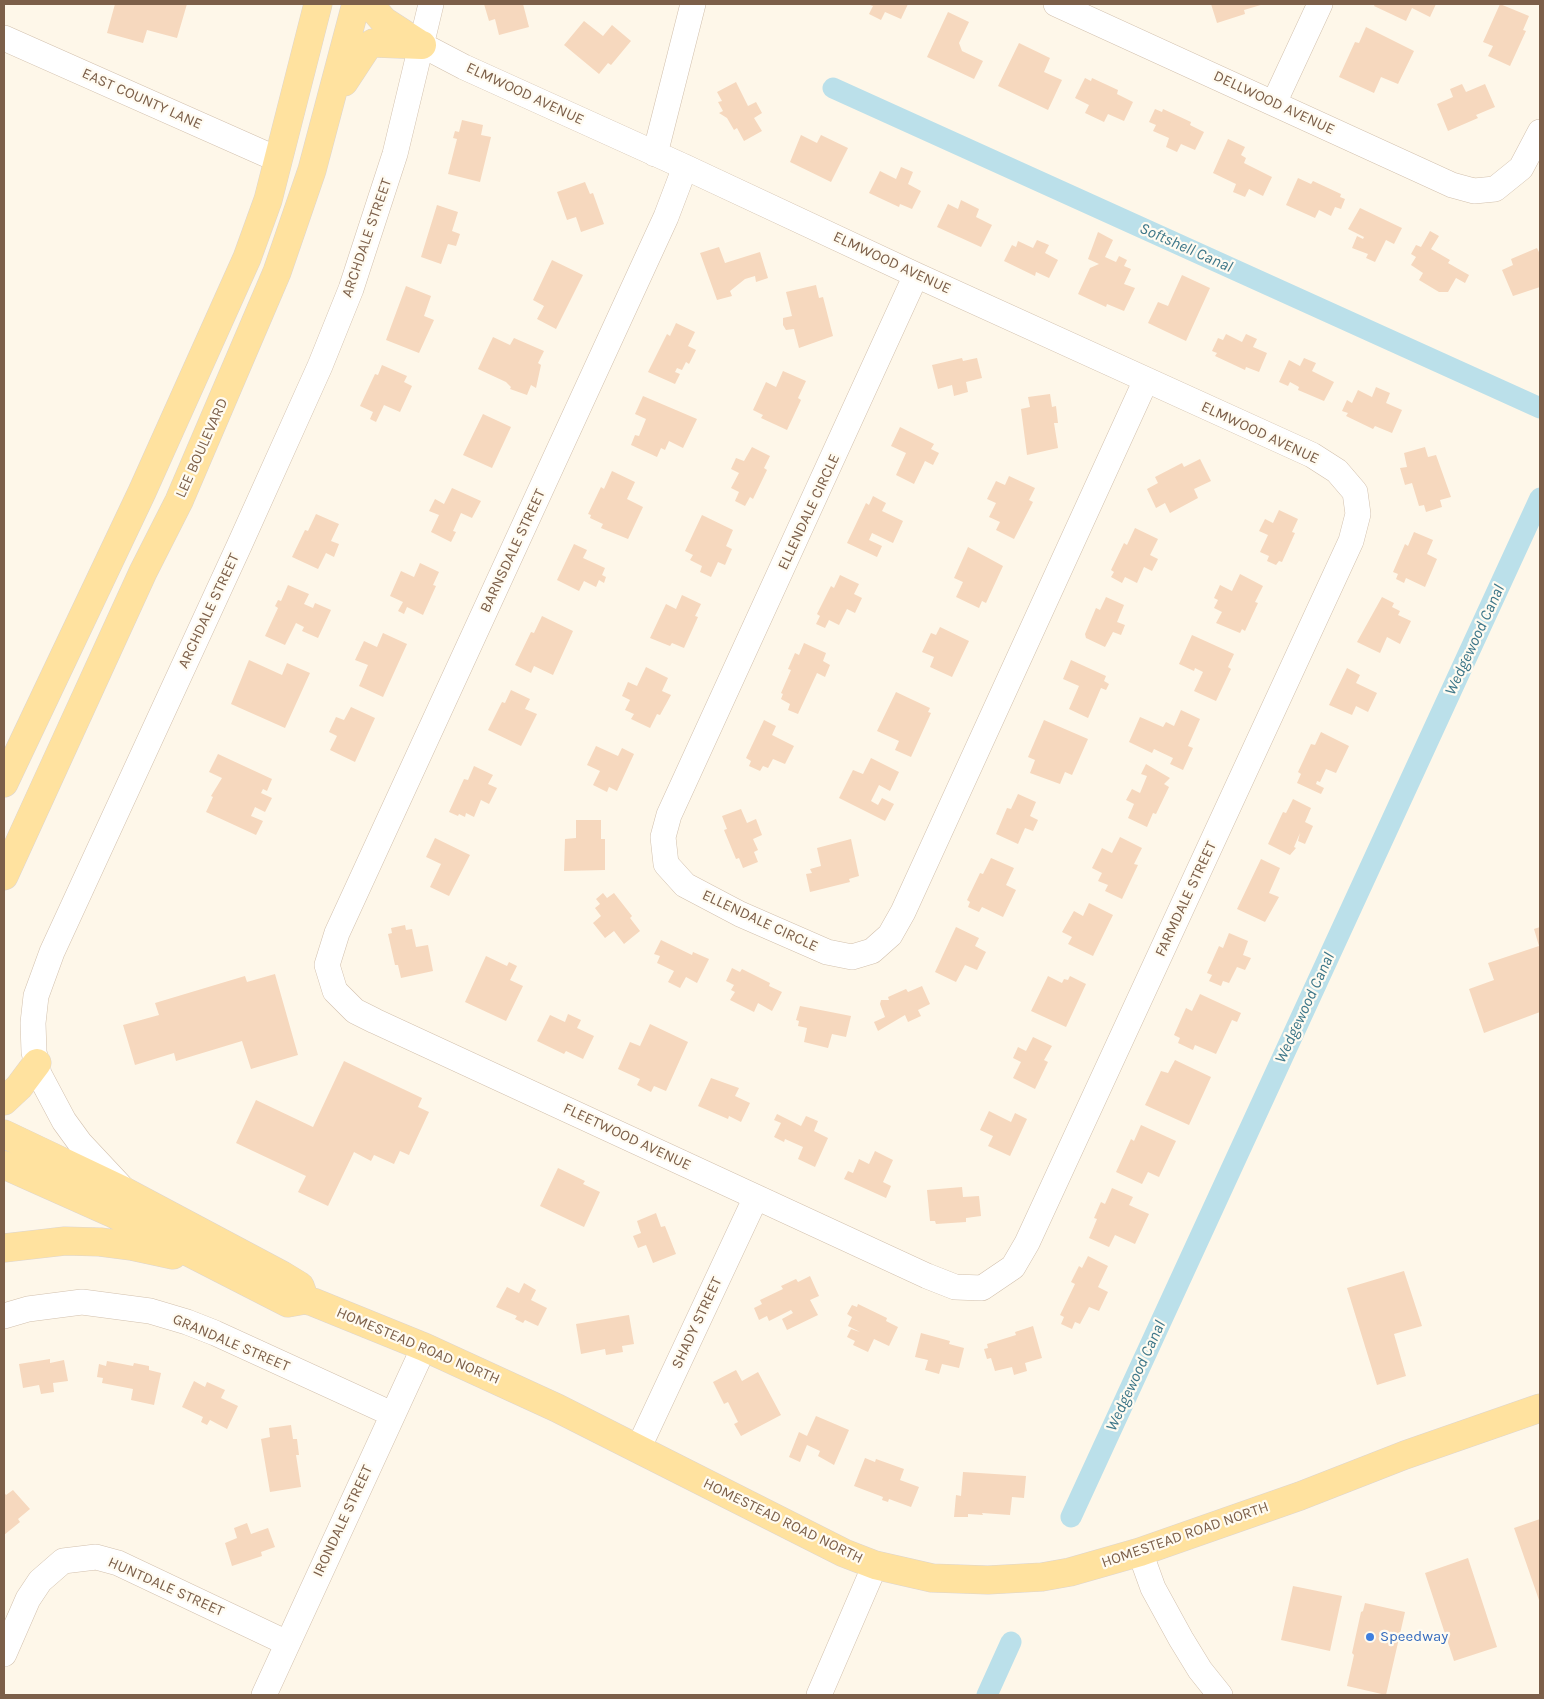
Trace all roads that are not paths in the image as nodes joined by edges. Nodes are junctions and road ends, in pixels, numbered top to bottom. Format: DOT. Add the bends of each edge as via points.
graph roads {
  1 [pos="318,4"];
  2 [pos="356,4"];
  3 [pos="369,4"];
  4 [pos="432,4"];
  5 [pos="693,4"];
  6 [pos="1056,4"];
  7 [pos="1320,4"];
  8 [pos="4,38"];
  9 [pos="422,45"];
  10 [pos="331,103"];
  11 [pos="1274,103"];
  12 [pos="1540,132"];
  13 [pos="655,154"];
  14 [pos="279,160"];
  15 [pos="685,168"];
  16 [pos="312,170"];
  17 [pos="916,275"];
  18 [pos="1146,380"];
  19 [pos="1355,492"];
  20 [pos="131,516"];
  21 [pos="102,662"];
  22 [pos="4,783"];
  23 [pos="4,876"];
  24 [pos="337,933"];
  25 [pos="36,1063"];
  26 [pos="4,1101"];
  27 [pos="4,1134"];
  28 [pos="4,1166"];
  29 [pos="126,1192"];
  30 [pos="756,1196"];
  31 [pos="4,1248"];
  32 [pos="225,1271"];
  33 [pos="982,1288"];
  34 [pos="305,1300"];
  35 [pos="4,1316"];
  36 [pos="424,1347"];
  37 [pos="1540,1408"];
  38 [pos="392,1414"];
  39 [pos="638,1449"];
  40 [pos="1140,1552"];
  41 [pos="875,1565"];
  42 [pos="287,1643"];
  43 [pos="4,1654"];
  44 [pos="264,1695"];
  45 [pos="819,1695"];
  46 [pos="1220,1695"];
  1 -- 14 [label="main road"];
  2 -- 10 [label="main road, LEE BOULEVARD"];
  3 -- 9 [label="main road" via="384,21"];
  4 -- 9 [label="street, ARCHDALE STREET"];
  5 -- 13 [label="street"];
  6 -- 11 [label="street, DELLWOOD AVENUE"];
  7 -- 11 [label="street"];
  8 -- 14 [label="street, EAST COUNTY LANE"];
  9 -- 10 [label="main road" via="384,42 367,47"];
  9 -- 13 [label="street, ELMWOOD AVENUE"];
  9 -- 25 [label="street, ARCHDALE STREET" via="392,163 351,289 42,975 32,1023"];
  10 -- 16 [label="main road, LEE BOULEVARD"];
  11 -- 12 [label="street, DELLWOOD AVENUE" via="1452,185 1474,191 1495,189 1521,168"];
  13 -- 15 [label="street, ELMWOOD AVENUE"];
  14 -- 16 [label="main road"];
  14 -- 20 [label="main road" via="247,258"];
  15 -- 17 [label="street, ELMWOOD AVENUE"];
  15 -- 24 [label="street, BARNSDALE STREET" via="658,236"];
  16 -- 21 [label="main road, LEE BOULEVARD" via="277,272 243,354 179,501"];
  17 -- 18 [label="street, ELMWOOD AVENUE"];
  17 -- 18 [label="street, ELLENDALE CIRCLE" via="669,815 664,837 666,864 685,885 740,914 827,952 852,956 872,951 890,935"];
  18 -- 19 [label="street, ELMWOOD AVENUE" via="1312,455 1338,470"];
  19 -- 33 [label="street, FARMDALE STREET" via="1358,514 1351,541 1027,1243 1013,1267"];
  20 -- 21 [label="main road" via="138,525 135,541 104,618"];
  20 -- 22 [label="main road"];
  21 -- 23 [label="main road, LEE BOULEVARD"];
  24 -- 30 [label="street, FLEETWOOD AVENUE" via="327,965 335,991 355,1010"];
  25 -- 26 [label="main road"];
  25 -- 29 [label="street, ARCHDALE STREET" via="51,1100 64,1121"];
  27 -- 29 [label="main road"];
  28 -- 32 [label="main road, HOMESTEAD ROAD NORTH" via="114,1214"];
  29 -- 34 [label="main road" via="282,1275 300,1286"];
  30 -- 33 [label="street, FLEETWOOD AVENUE" via="927,1276 955,1287"];
  30 -- 39 [label="street, SHADY STREET"];
  31 -- 32 [label="main road" via="65,1241 100,1242 166,1253"];
  32 -- 34 [label="main road, HOMESTEAD ROAD NORTH" via="288,1303"];
  34 -- 36 [label="main road, HOMESTEAD ROAD NORTH"];
  35 -- 38 [label="street, GRANDALE STREET" via="28,1309 82,1302 150,1311 215,1333"];
  36 -- 38 [label="street, IRONDALE STREET"];
  36 -- 39 [label="main road, HOMESTEAD ROAD NORTH"];
  37 -- 40 [label="main road, HOMESTEAD ROAD NORTH"];
  38 -- 42 [label="street, IRONDALE STREET"];
  39 -- 41 [label="main road, HOMESTEAD ROAD NORTH" via="844,1553"];
  40 -- 41 [label="main road, HOMESTEAD ROAD NORTH" via="1070,1572 988,1580 932,1578"];
  40 -- 46 [label="street" via="1153,1588 1200,1670"];
  41 -- 45 [label="street"];
  42 -- 43 [label="street, HUNTDALE STREET" via="118,1563 96,1557 63,1561 40,1581 28,1599"];
  42 -- 44 [label="street, IRONDALE STREET"];
}
